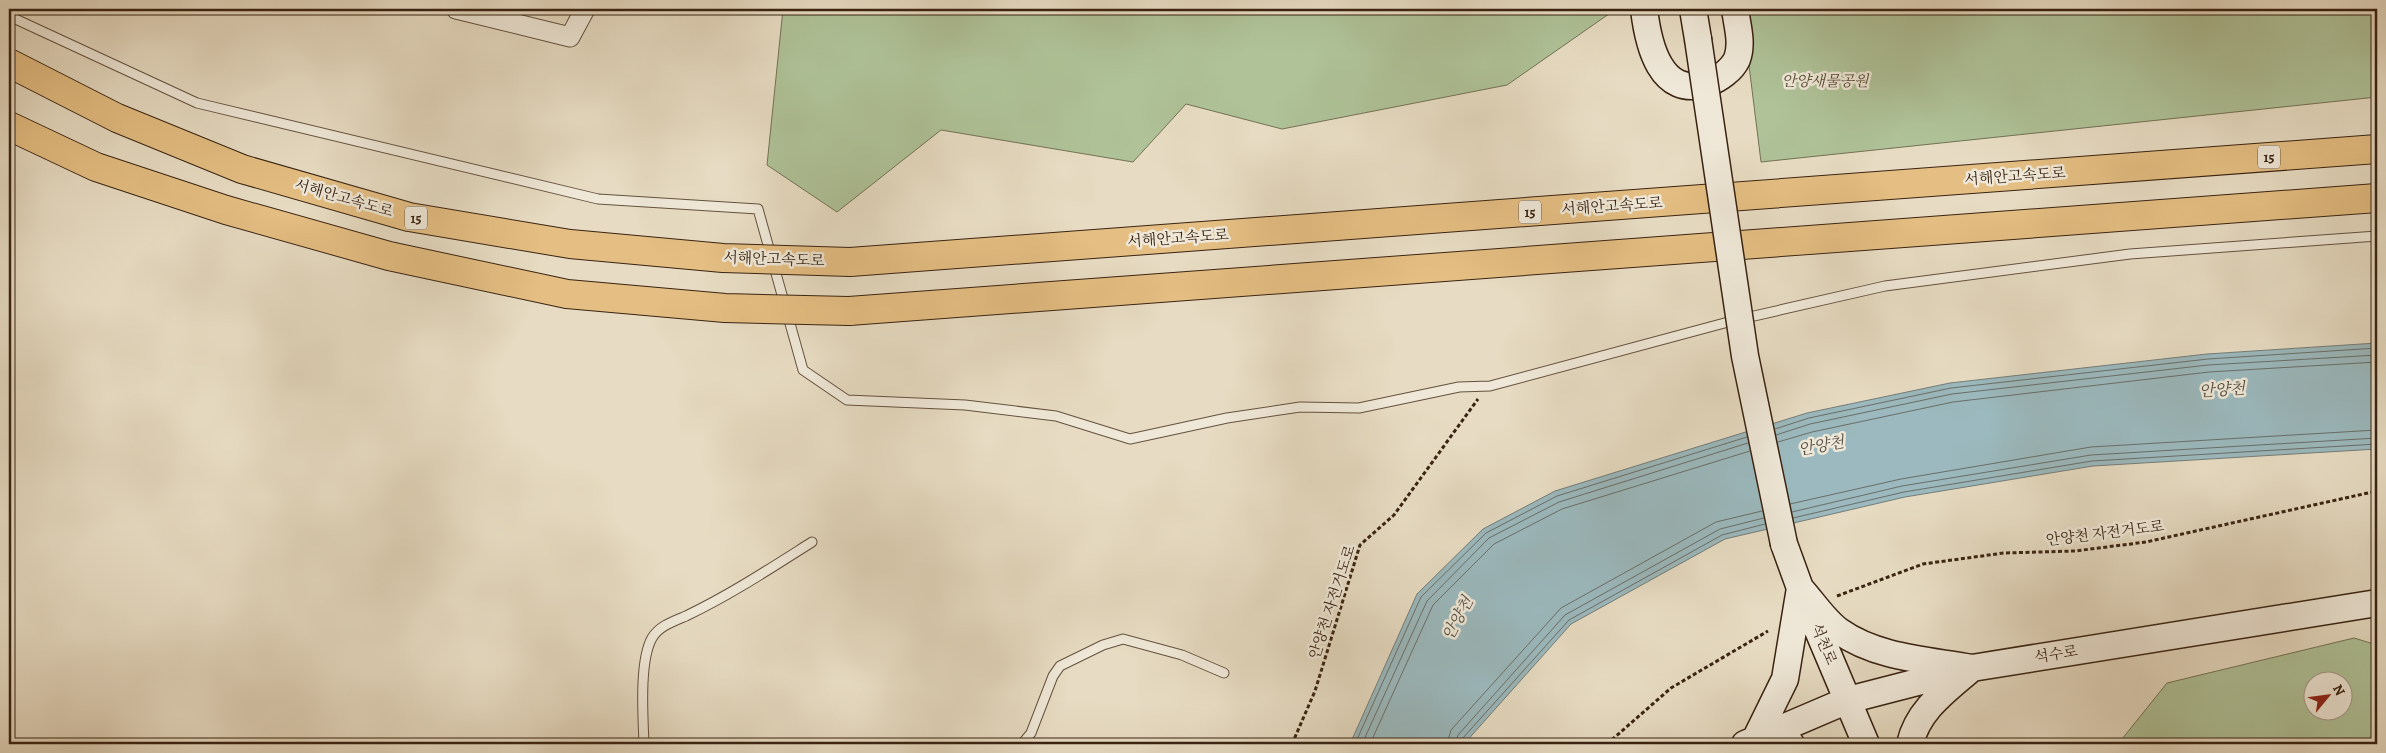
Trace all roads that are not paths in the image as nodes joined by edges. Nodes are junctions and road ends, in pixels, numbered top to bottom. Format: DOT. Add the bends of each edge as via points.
graph roads {
  1 [pos="456,9"];
  2 [pos="586,9"];
  3 [pos="1644,9"];
  4 [pos="1693,9"];
  5 [pos="1736,9"];
  6 [pos="9,16"];
  7 [pos="9,63"];
  8 [pos="9,126"];
  9 [pos="2377,149"];
  10 [pos="2377,198"];
  11 [pos="2377,236"];
  12 [pos="812,542"];
  13 [pos="1800,588"];
  14 [pos="2377,603"];
  15 [pos="1972,668"];
  16 [pos="1224,673"];
  17 [pos="1848,700"];
  18 [pos="1750,741"];
  19 [pos="644,744"];
  20 [pos="1022,744"];
  21 [pos="1791,744"];
  22 [pos="1866,744"];
  23 [pos="1910,744"];
  1 -- 2 [label="street" via="570,36"];
  3 -- 5 [label="street" via="1650,48 1662,69 1674,82 1689,86 1701,86 1723,76 1736,60 1740,45"];
  4 -- 13 [label="street, 석천로, bridge" via="1745,356 1784,544"];
  6 -- 11 [label="lane" via="197,103 598,199 758,209 803,370 847,400 965,405 1056,416 1130,439 1227,418 1300,407 1359,408 1460,387 1490,386 1732,321 1885,286 2130,254"];
  7 -- 9 [label="highway, 서해안고속도로 / 15, bridge" via="116,118 242,169 409,217 570,244 723,258 850,262"];
  8 -- 10 [label="highway, bridge" via="96,167 226,210 389,256 568,294 725,308 849,311"];
  12 -- 19 [label="lane" via="720,600 662,627 652,637 646,654"];
  13 -- 15 [label="street" via="1838,630 1867,646"];
  13 -- 17 [label="street, 석천로"];
  13 -- 18 [label="street" via="1785,679"];
  14 -- 15 [label="street, 석수로"];
  15 -- 17 [label="street, 석수로"];
  15 -- 23 [label="street" via="1930,704 1916,724"];
  16 -- 20 [label="lane" via="1182,655 1123,639 1103,645 1060,666 1031,733"];
  17 -- 18 [label="street, 석수로"];
  17 -- 22 [label="street, 석천로"];
  18 -- 21 [label="street"];
}
